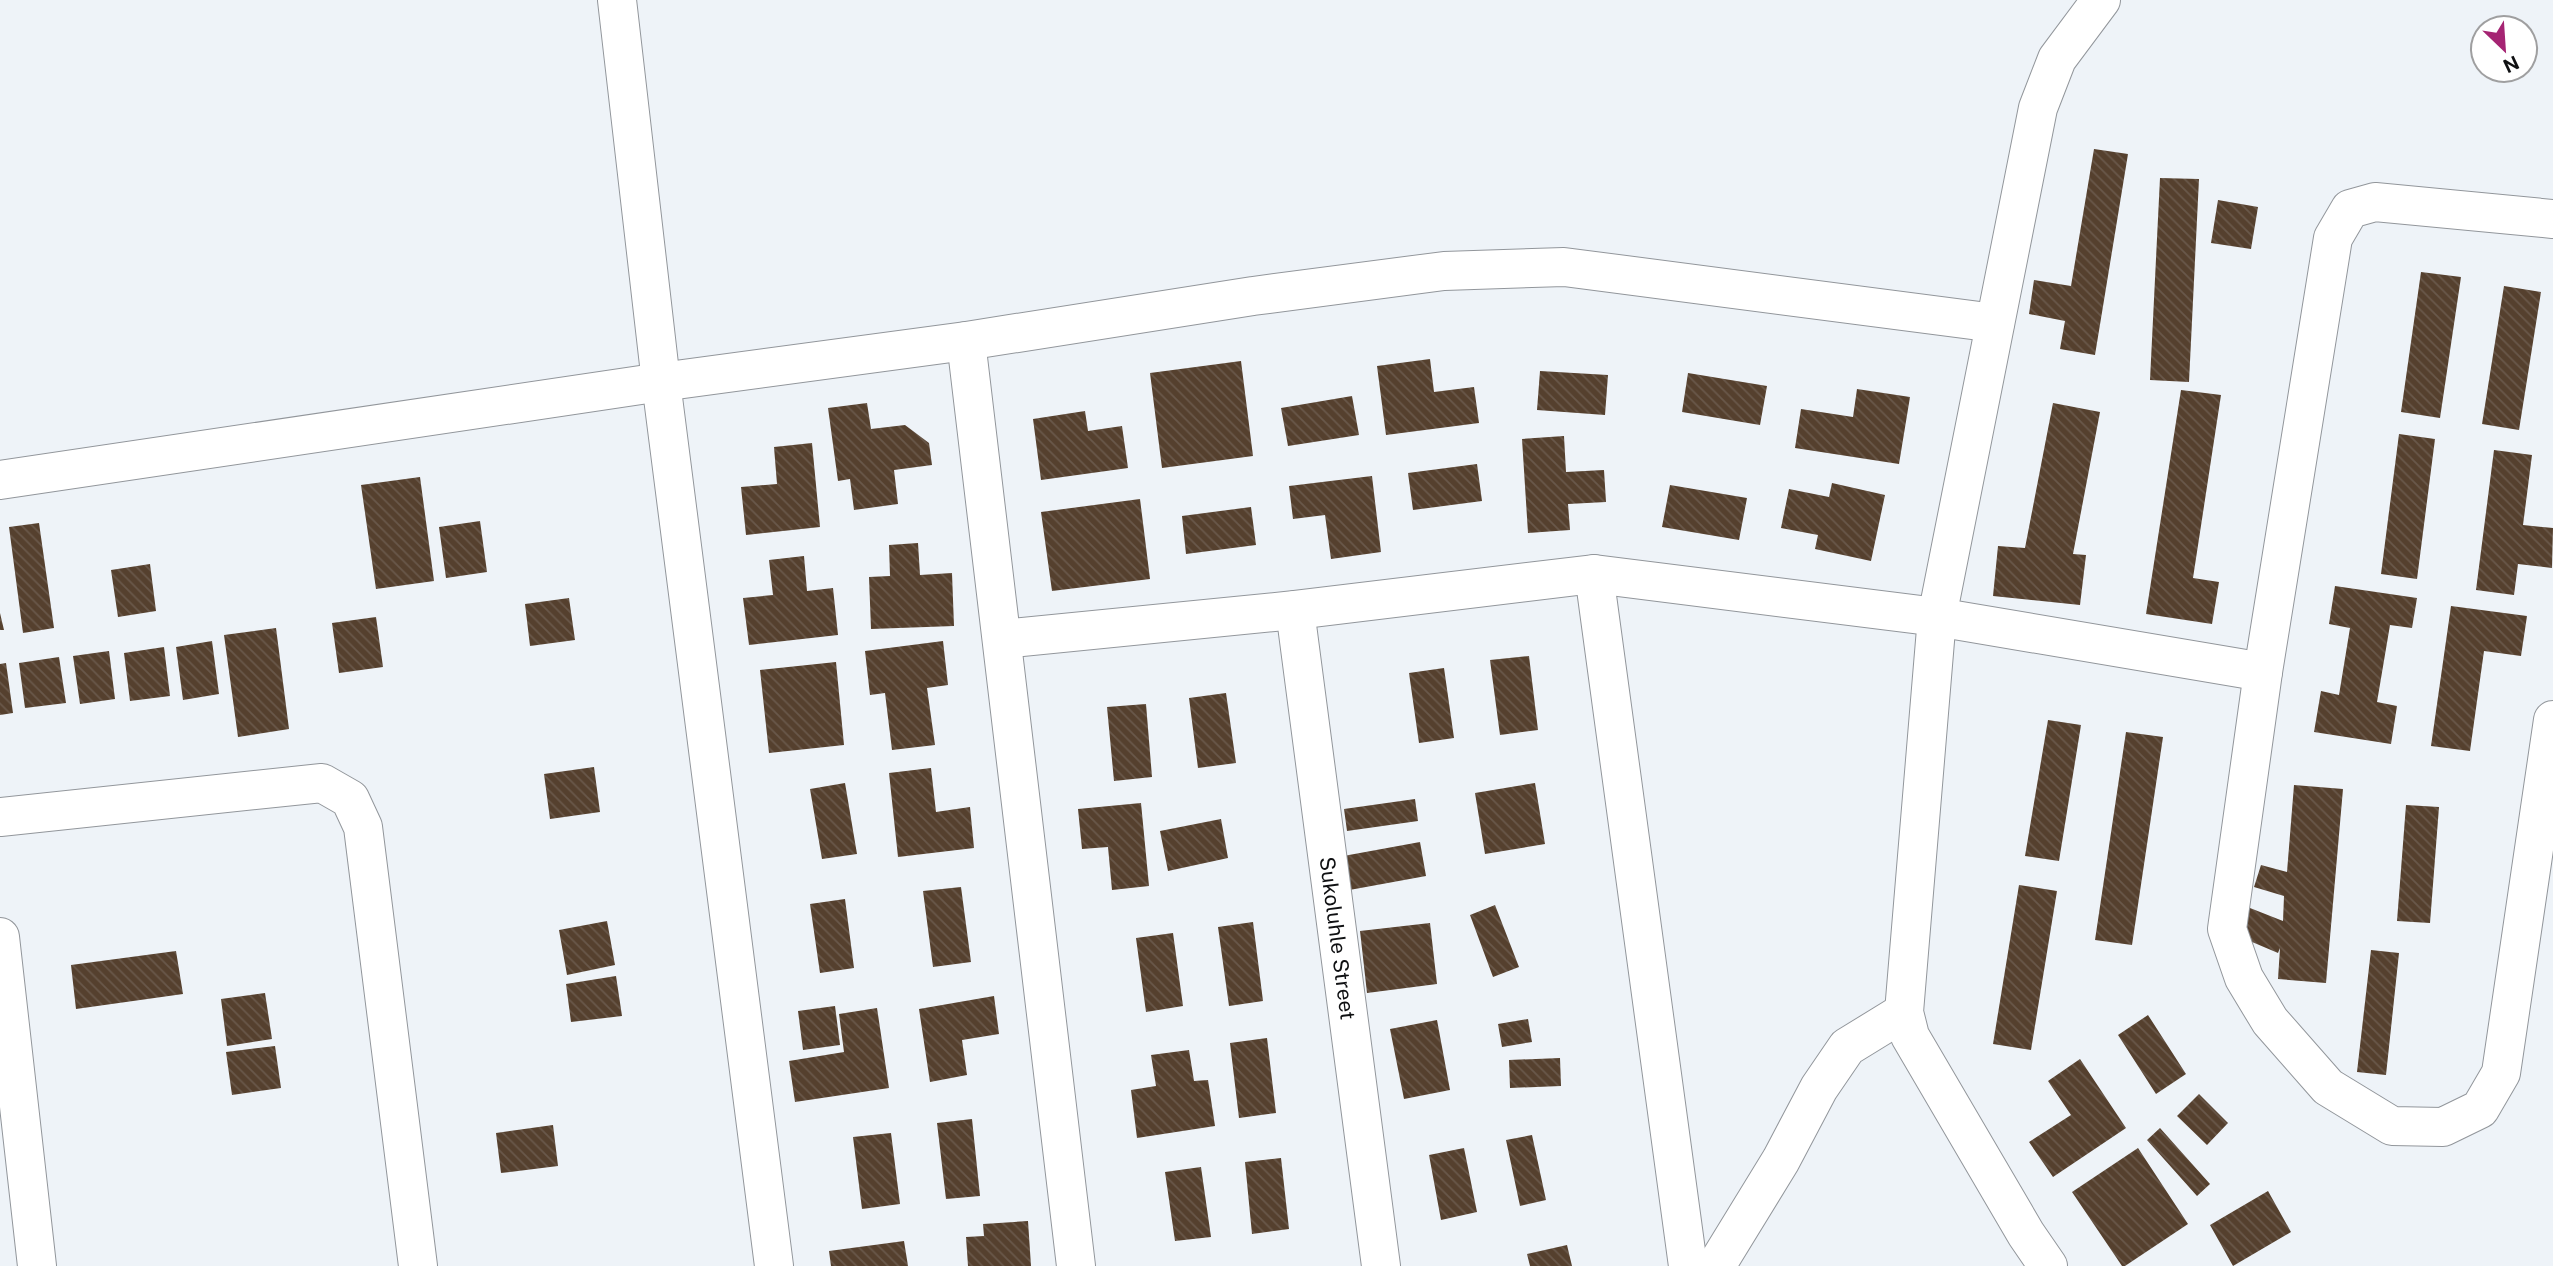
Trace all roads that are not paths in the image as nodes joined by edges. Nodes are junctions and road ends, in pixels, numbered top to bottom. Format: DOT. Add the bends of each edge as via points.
graph roads {
  1 [pos="617,0"];
  2 [pos="2101,0"];
  3 [pos="2553,219"];
  4 [pos="1995,323"];
  5 [pos="967,341"];
  6 [pos="661,382"];
  7 [pos="0,480"];
  8 [pos="1594,574"];
  9 [pos="1294,610"];
  10 [pos="1937,617"];
  11 [pos="1002,639"];
  12 [pos="2263,672"];
  13 [pos="2553,720"];
  14 [pos="0,817"];
  15 [pos="0,937"];
  16 [pos="1904,1012"];
  17 [pos="37,1266"];
  18 [pos="418,1266"];
  19 [pos="774,1266"];
  20 [pos="1076,1266"];
  21 [pos="1381,1266"];
  22 [pos="1688,1266"];
  23 [pos="1716,1266"];
  24 [pos="2048,1266"];
  1 -- 6 [label="street"];
  2 -- 4 [label="street" via="2057,59 2038,108"];
  3 -- 12 [label="street" via="2375,202 2350,209 2333,238"];
  4 -- 5 [label="street" via="1564,267 1444,271"];
  4 -- 10 [label="street"];
  5 -- 6 [label="street"];
  5 -- 11 [label="street"];
  6 -- 7 [label="street"];
  6 -- 19 [label="street"];
  8 -- 9 [label="street"];
  8 -- 10 [label="street"];
  8 -- 22 [label="street"];
  9 -- 11 [label="street"];
  9 -- 21 [label="street, Sukoluhle Street"];
  10 -- 12 [label="street"];
  10 -- 16 [label="street"];
  11 -- 20 [label="street"];
  12 -- 13 [label="street" via="2227,929 2244,978 2270,1021 2328,1087 2392,1126 2443,1127 2480,1109 2501,1073"];
  14 -- 18 [label="street" via="322,783 350,799 363,827"];
  15 -- 17 [label="street"];
  16 -- 23 [label="street" via="1847,1047"];
  16 -- 24 [label="street" via="1910,1036"];
}
